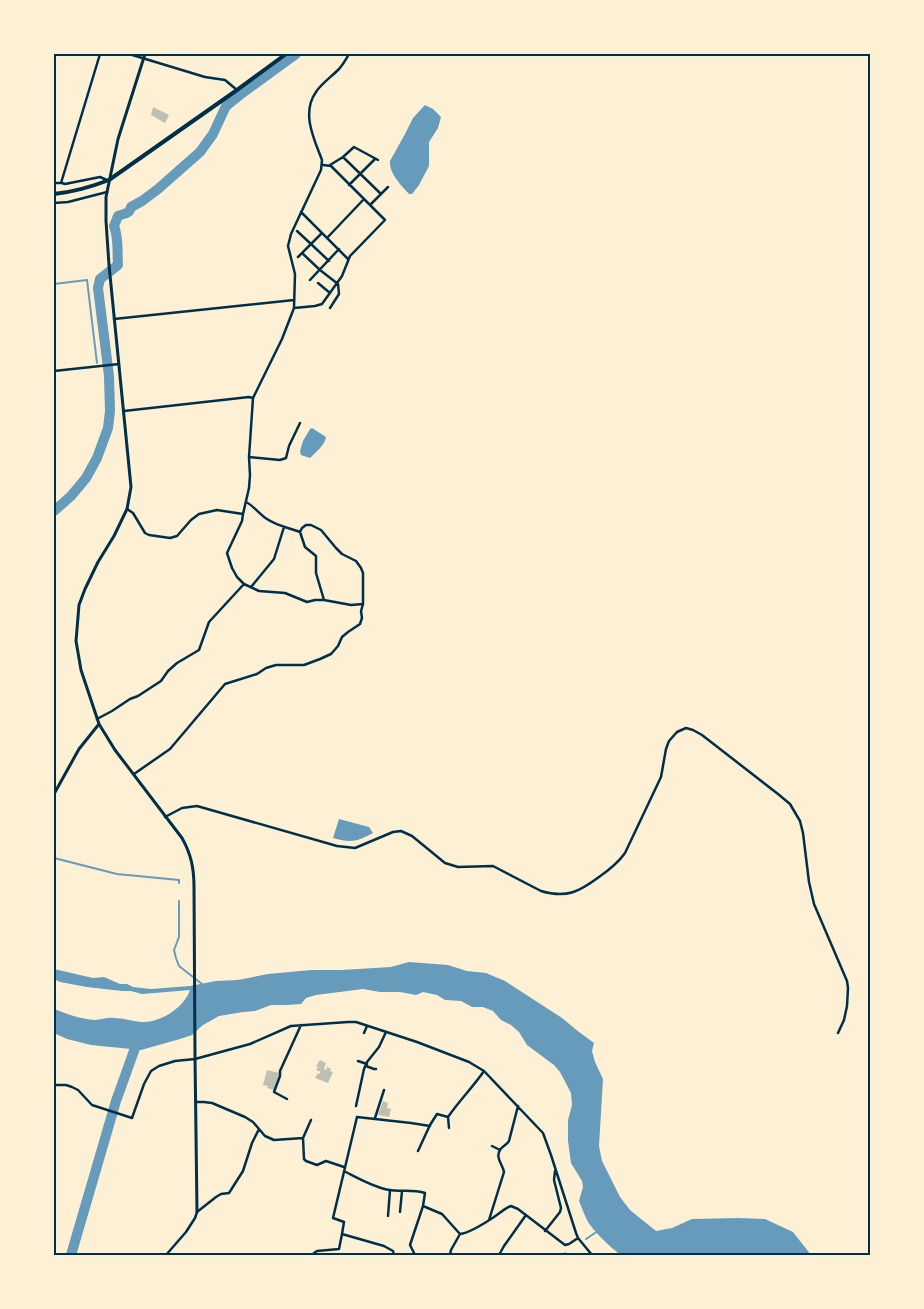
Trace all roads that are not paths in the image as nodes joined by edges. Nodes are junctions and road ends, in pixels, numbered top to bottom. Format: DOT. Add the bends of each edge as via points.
graph roads {
  1 [pos="100,54"];
  2 [pos="129,54"];
  3 [pos="286,54"];
  4 [pos="349,54"];
  5 [pos="144,56"];
  6 [pos="237,90"];
  7 [pos="343,157"];
  8 [pos="323,165"];
  9 [pos="329,165"];
  10 [pos="360,173"];
  11 [pos="109,180"];
  12 [pos="54,183"];
  13 [pos="61,183"];
  14 [pos="350,184"];
  15 [pos="388,187"];
  16 [pos="107,192"];
  17 [pos="54,194"];
  18 [pos="381,194"];
  19 [pos="364,199"];
  20 [pos="54,203"];
  21 [pos="370,205"];
  22 [pos="301,212"];
  23 [pos="297,231"];
  24 [pos="322,233"];
  25 [pos="327,238"];
  26 [pos="311,244"];
  27 [pos="339,250"];
  28 [pos="302,253"];
  29 [pos="298,257"];
  30 [pos="348,258"];
  31 [pos="329,261"];
  32 [pos="320,270"];
  33 [pos="310,280"];
  34 [pos="318,283"];
  35 [pos="338,283"];
  36 [pos="330,293"];
  37 [pos="294,300"];
  38 [pos="294,308"];
  39 [pos="330,308"];
  40 [pos="114,319"];
  41 [pos="119,364"];
  42 [pos="54,371"];
  43 [pos="253,398"];
  44 [pos="124,411"];
  45 [pos="300,423"];
  46 [pos="250,457"];
  47 [pos="246,502"];
  48 [pos="127,509"];
  49 [pos="242,514"];
  50 [pos="284,527"];
  51 [pos="300,532"];
  52 [pos="244,584"];
  53 [pos="251,587"];
  54 [pos="324,600"];
  55 [pos="362,604"];
  56 [pos="98,719"];
  57 [pos="99,724"];
  58 [pos="133,775"];
  59 [pos="54,794"];
  60 [pos="165,816"];
  61 [pos="301,1025"];
  62 [pos="367,1026"];
  63 [pos="386,1032"];
  64 [pos="364,1034"];
  65 [pos="838,1034"];
  66 [pos="195,1058"];
  67 [pos="358,1061"];
  68 [pos="366,1065"];
  69 [pos="376,1069"];
  70 [pos="484,1071"];
  71 [pos="54,1086"];
  72 [pos="384,1090"];
  73 [pos="287,1099"];
  74 [pos="196,1102"];
  75 [pos="518,1105"];
  76 [pos="356,1106"];
  77 [pos="448,1117"];
  78 [pos="375,1118"];
  79 [pos="311,1120"];
  80 [pos="430,1126"];
  81 [pos="449,1128"];
  82 [pos="259,1129"];
  83 [pos="303,1138"];
  84 [pos="492,1146"];
  85 [pos="500,1150"];
  86 [pos="418,1151"];
  87 [pos="344,1169"];
  88 [pos="555,1170"];
  89 [pos="390,1190"];
  90 [pos="402,1191"];
  91 [pos="423,1206"];
  92 [pos="197,1212"];
  93 [pos="400,1212"];
  94 [pos="526,1215"];
  95 [pos="388,1216"];
  96 [pos="489,1220"];
  97 [pos="545,1231"];
  98 [pos="342,1234"];
  99 [pos="460,1234"];
  100 [pos="578,1238"];
  101 [pos="166,1255"];
  102 [pos="312,1255"];
  103 [pos="394,1255"];
  104 [pos="416,1255"];
  105 [pos="450,1255"];
  106 [pos="499,1255"];
  107 [pos="592,1255"];
  1 -- 13 [label="street"];
  2 -- 5 [label="street"];
  3 -- 6 [label="highway"];
  4 -- 8 [label="street" via="311,102 310,127"];
  5 -- 6 [label="street" via="205,77 226,80"];
  5 -- 11 [label="street"];
  6 -- 11 [label="highway"];
  7 -- 9 [label="street"];
  7 -- 10 [label="street"];
  7 -- 10 [label="street" via="354,147 376,159"];
  8 -- 9 [label="street"];
  8 -- 22 [label="street"];
  9 -- 14 [label="street"];
  10 -- 14 [label="street"];
  10 -- 18 [label="street"];
  11 -- 13 [label="street" via="100,177"];
  11 -- 16 [label="street"];
  11 -- 17 [label="highway"];
  12 -- 13 [label="street"];
  14 -- 19 [label="street"];
  15 -- 18 [label="street"];
  16 -- 20 [label="street"];
  16 -- 40 [label="street" via="106,221"];
  18 -- 21 [label="street"];
  19 -- 21 [label="street"];
  19 -- 25 [label="street"];
  21 -- 30 [label="street" via="385,220"];
  22 -- 24 [label="street"];
  22 -- 37 [label="street" via="288,246 295,274"];
  23 -- 26 [label="street"];
  24 -- 25 [label="street"];
  24 -- 26 [label="street"];
  25 -- 27 [label="street"];
  26 -- 28 [label="street"];
  26 -- 31 [label="street"];
  27 -- 30 [label="street"];
  27 -- 31 [label="street"];
  28 -- 29 [label="street"];
  28 -- 32 [label="street"];
  30 -- 35 [label="street"];
  31 -- 32 [label="street"];
  32 -- 33 [label="street"];
  32 -- 35 [label="street"];
  34 -- 36 [label="street"];
  35 -- 36 [label="street"];
  35 -- 39 [label="street" via="339,294"];
  36 -- 38 [label="street" via="320,305"];
  37 -- 38 [label="street"];
  37 -- 40 [label="street"];
  38 -- 43 [label="street"];
  40 -- 41 [label="street"];
  41 -- 42 [label="street"];
  41 -- 44 [label="street"];
  43 -- 44 [label="street"];
  43 -- 46 [label="street"];
  44 -- 48 [label="street" via="131,487"];
  45 -- 46 [label="street" via="286,458"];
  46 -- 47 [label="street"];
  47 -- 49 [label="street"];
  47 -- 50 [label="street" via="267,519"];
  48 -- 49 [label="street" via="147,534 170,538 178,536 199,514 217,510"];
  48 -- 56 [label="street" via="79,605 76,640 81,670"];
  49 -- 52 [label="street" via="242,521 227,553 232,568"];
  50 -- 51 [label="street"];
  50 -- 53 [label="street" via="274,559"];
  51 -- 54 [label="street" via="305,547 316,556 316,573"];
  51 -- 55 [label="street" via="306,525 318,528 342,554 356,561 363,573"];
  52 -- 53 [label="street"];
  52 -- 56 [label="street" via="209,622 197,652 177,663 161,681"];
  53 -- 54 [label="street" via="259,591 285,593 307,602"];
  54 -- 55 [label="street"];
  55 -- 58 [label="street" via="360,624 342,637 331,654 304,665 276,665 225,684 170,749"];
  56 -- 57 [label="street"];
  57 -- 58 [label="street"];
  57 -- 59 [label="street" via="79,750"];
  58 -- 60 [label="street"];
  60 -- 65 [label="street" via="182,808 197,806 350,848 401,831 445,863 458,867 492,866 541,891 568,893 583,889 626,853 661,777 667,745 677,732 689,728 773,790 790,804 797,815 802,826 812,897 848,988 846,1014"];
  60 -- 66 [label="street" via="182,838 193,864"];
  61 -- 62 [label="street" via="356,1022"];
  61 -- 66 [label="street" via="284,1028 250,1044"];
  61 -- 73 [label="street" via="274,1092"];
  62 -- 63 [label="street"];
  62 -- 64 [label="street"];
  63 -- 68 [label="street"];
  63 -- 70 [label="street" via="469,1062"];
  66 -- 71 [label="street" via="151,1070 132,1118 92,1105 78,1090 66,1085"];
  66 -- 74 [label="street"];
  67 -- 68 [label="street"];
  68 -- 69 [label="street"];
  68 -- 76 [label="street"];
  70 -- 75 [label="street"];
  70 -- 77 [label="street"];
  72 -- 78 [label="street"];
  74 -- 82 [label="street" via="219,1106 253,1122"];
  74 -- 92 [label="street"];
  75 -- 85 [label="street" via="508,1144"];
  75 -- 88 [label="street" via="543,1133"];
  77 -- 80 [label="street" via="437,1114"];
  77 -- 81 [label="street"];
  78 -- 80 [label="street"];
  78 -- 87 [label="street" via="357,1117"];
  79 -- 83 [label="street"];
  80 -- 86 [label="street"];
  82 -- 83 [label="street" via="274,1140"];
  82 -- 92 [label="street" via="243,1171 229,1193 221,1194"];
  83 -- 87 [label="street" via="306,1161 317,1165 326,1161"];
  84 -- 85 [label="street"];
  85 -- 96 [label="street" via="498,1158 504,1172"];
  87 -- 89 [label="street" via="373,1185"];
  87 -- 98 [label="street" via="333,1218 344,1222"];
  88 -- 97 [label="street" via="554,1180 561,1208"];
  88 -- 100 [label="street"];
  89 -- 90 [label="street"];
  89 -- 95 [label="street"];
  90 -- 91 [label="street" via="425,1193"];
  90 -- 93 [label="street"];
  91 -- 99 [label="street" via="442,1214"];
  91 -- 104 [label="street" via="410,1245"];
  92 -- 101 [label="street" via="186,1232"];
  94 -- 96 [label="street" via="511,1206"];
  94 -- 97 [label="street"];
  94 -- 106 [label="street"];
  96 -- 99 [label="street" via="470,1232"];
  97 -- 100 [label="street" via="562,1244 567,1245"];
  98 -- 102 [label="street" via="339,1249 317,1251"];
  98 -- 103 [label="street" via="387,1247 393,1250"];
  99 -- 105 [label="street"];
  100 -- 107 [label="street"];
}
